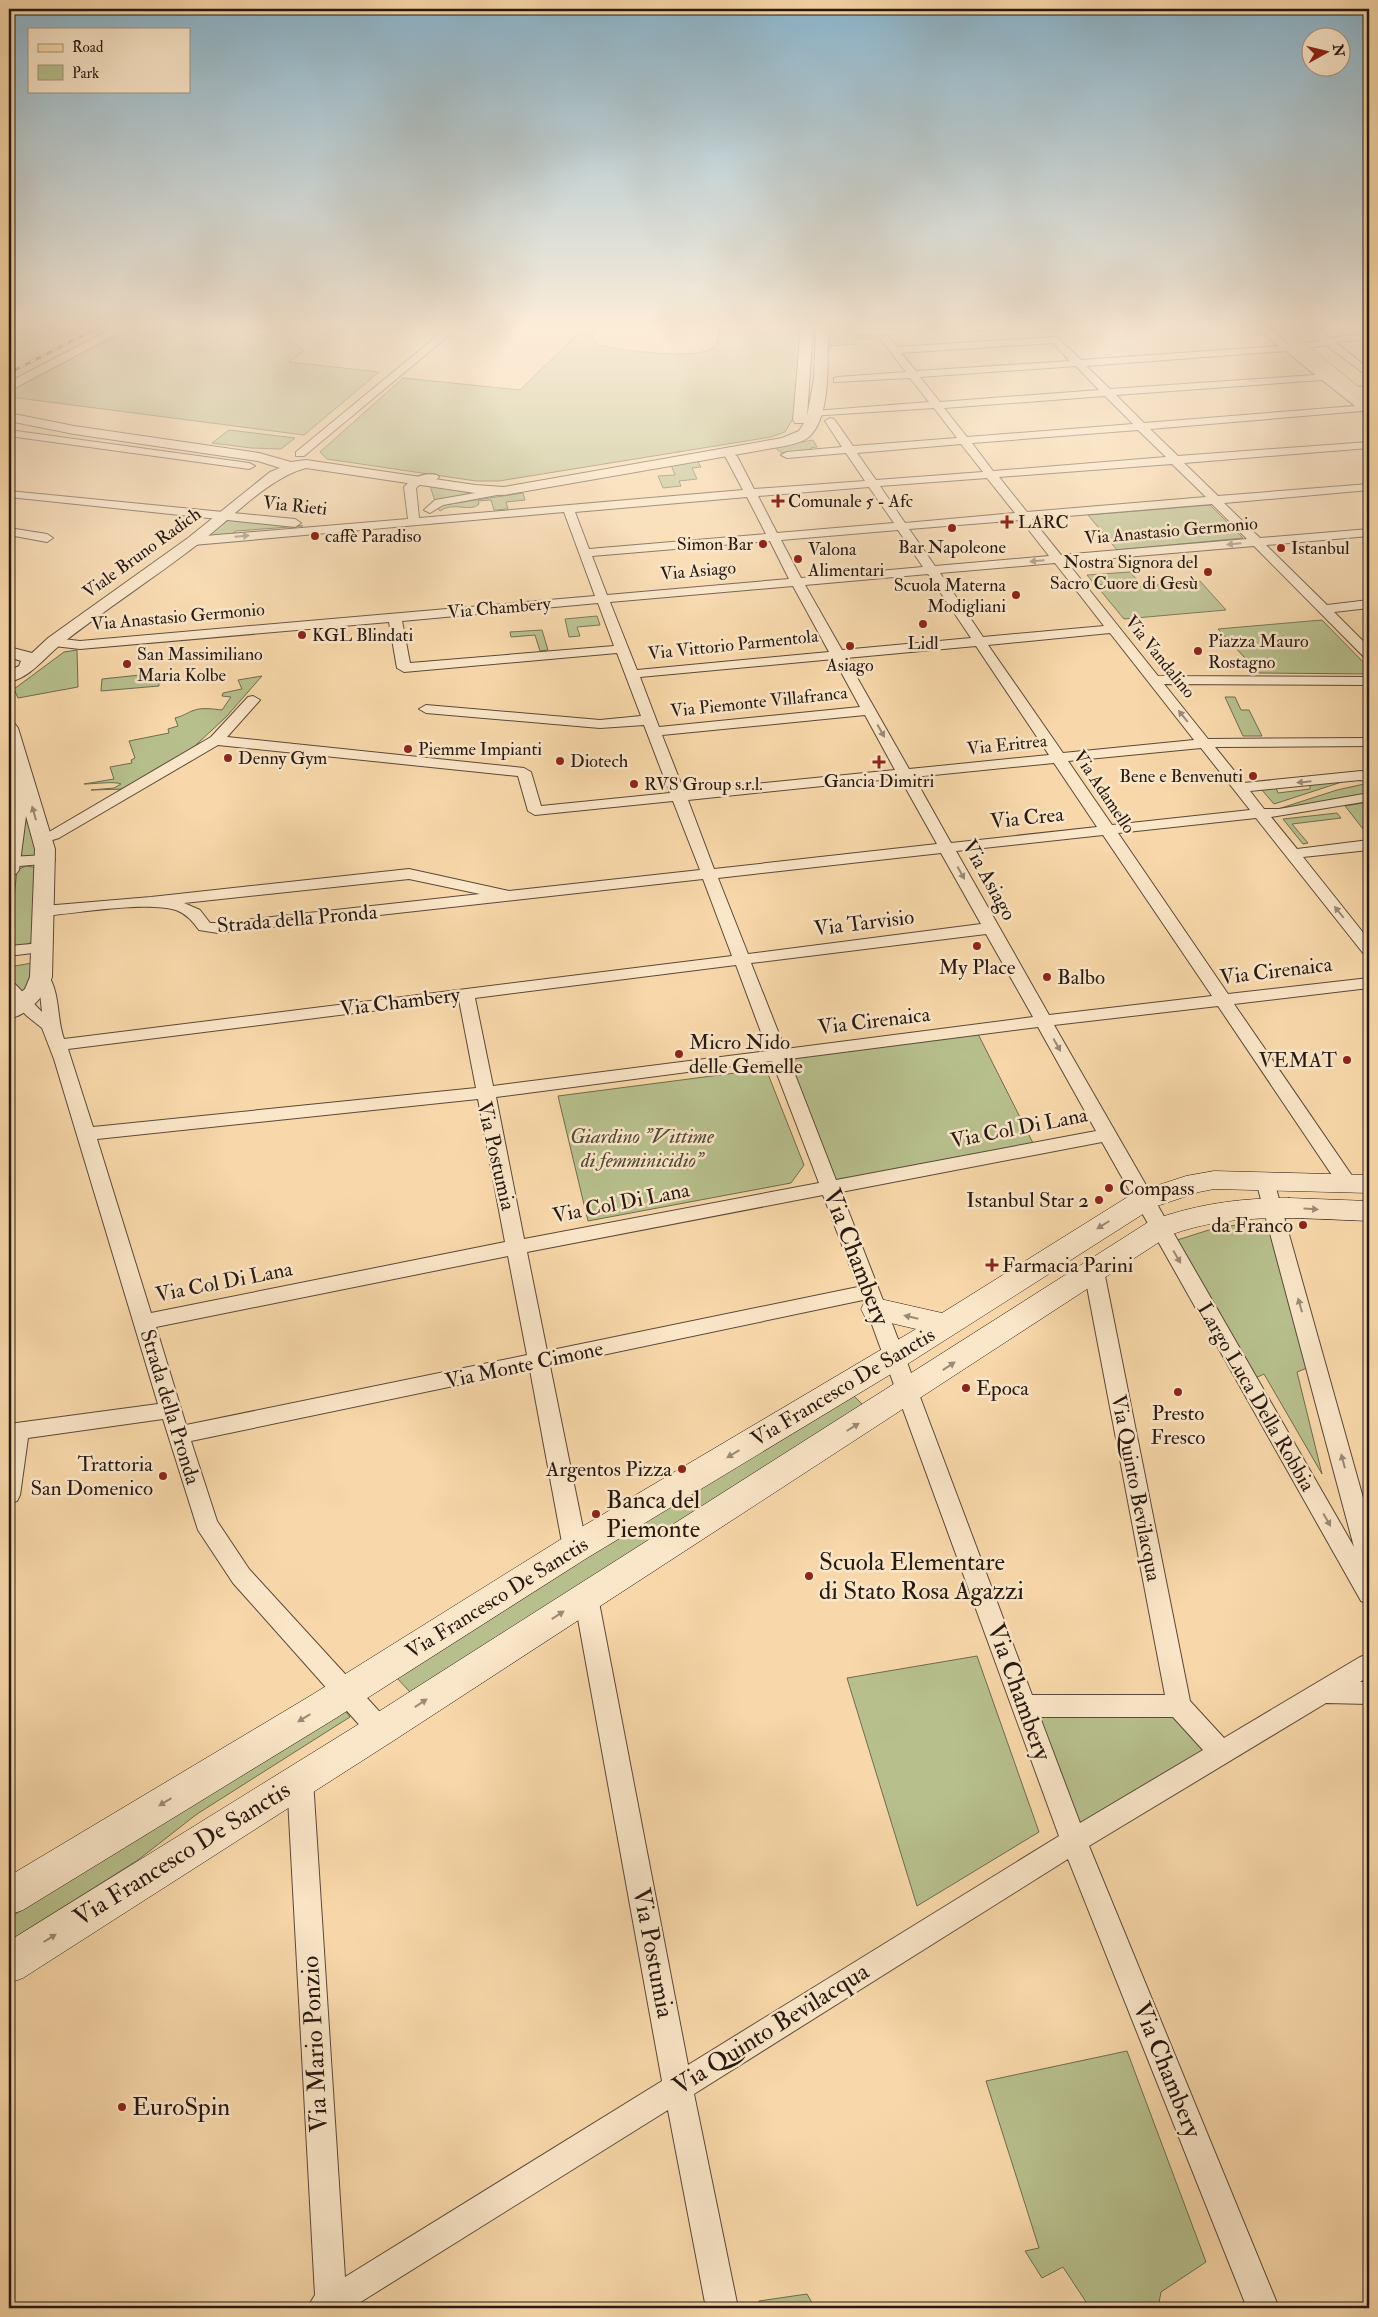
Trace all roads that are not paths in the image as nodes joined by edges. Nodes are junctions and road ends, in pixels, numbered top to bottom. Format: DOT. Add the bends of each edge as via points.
graph roads {
  1 [pos="24,435"];
  2 [pos="112,435"];
  3 [pos="324,435"];
  4 [pos="780,435"];
  5 [pos="801,435"];
  6 [pos="839,435"];
  7 [pos="960,435"];
  8 [pos="1012,435"];
  9 [pos="1150,435"];
  10 [pos="963,439"];
  11 [pos="1369,445"];
  12 [pos="849,449"];
  13 [pos="787,455"];
  14 [pos="731,456"];
  15 [pos="1175,460"];
  16 [pos="292,462"];
  17 [pos="249,466"];
  18 [pos="991,475"];
  19 [pos="422,480"];
  20 [pos="873,484"];
  21 [pos="1369,487"];
  22 [pos="504,491"];
  23 [pos="749,493"];
  24 [pos="9,494"];
  25 [pos="1214,499"];
  26 [pos="568,509"];
  27 [pos="1023,515"];
  28 [pos="226,516"];
  29 [pos="425,518"];
  30 [pos="901,526"];
  31 [pos="339,528"];
  32 [pos="9,531"];
  33 [pos="1369,532"];
  34 [pos="774,536"];
  35 [pos="47,538"];
  36 [pos="193,541"];
  37 [pos="1257,542"];
  38 [pos="585,553"];
  39 [pos="1058,560"];
  40 [pos="931,570"];
  41 [pos="797,582"];
  42 [pos="603,599"];
  43 [pos="1369,604"];
  44 [pos="1324,609"];
  45 [pos="395,617"];
  46 [pos="306,625"];
  47 [pos="1113,629"];
  48 [pos="979,641"];
  49 [pos="54,642"];
  50 [pos="622,649"];
  51 [pos="12,652"];
  52 [pos="837,654"];
  53 [pos="1369,654"];
  54 [pos="16,674"];
  55 [pos="632,674"];
  56 [pos="1154,680"];
  57 [pos="1369,681"];
  58 [pos="253,700"];
  59 [pos="426,709"];
  60 [pos="869,710"];
  61 [pos="652,726"];
  62 [pos="9,728"];
  63 [pos="216,740"];
  64 [pos="1369,742"];
  65 [pos="1205,743"];
  66 [pos="1058,758"];
  67 [pos="9,769"];
  68 [pos="905,774"];
  69 [pos="1369,778"];
  70 [pos="1240,788"];
  71 [pos="679,797"];
  72 [pos="1369,797"];
  73 [pos="1261,814"];
  74 [pos="1108,831"];
  75 [pos="43,838"];
  76 [pos="1369,845"];
  77 [pos="946,848"];
  78 [pos="1293,854"];
  79 [pos="46,860"];
  80 [pos="9,865"];
  81 [pos="708,874"];
  82 [pos="509,896"];
  83 [pos="151,902"];
  84 [pos="44,911"];
  85 [pos="992,928"];
  86 [pos="42,948"];
  87 [pos="1369,950"];
  88 [pos="9,951"];
  89 [pos="742,961"];
  90 [pos="41,977"];
  91 [pos="1369,983"];
  92 [pos="466,993"];
  93 [pos="1222,1000"];
  94 [pos="22,1010"];
  95 [pos="1044,1021"];
  96 [pos="59,1045"];
  97 [pos="779,1056"];
  98 [pos="485,1093"];
  99 [pos="87,1134"];
  100 [pos="1108,1135"];
  101 [pos="1358,1184"];
  102 [pos="829,1187"];
  103 [pos="1269,1194"];
  104 [pos="1144,1200"];
  105 [pos="1369,1211"];
  106 [pos="1160,1228"];
  107 [pos="516,1247"];
  108 [pos="1094,1271"];
  109 [pos="873,1301"];
  110 [pos="144,1322"];
  111 [pos="946,1325"];
  112 [pos="895,1357"];
  113 [pos="538,1362"];
  114 [pos="908,1392"];
  115 [pos="170,1410"];
  116 [pos="13,1431"];
  117 [pos="178,1435"];
  118 [pos="9,1495"];
  119 [pos="575,1548"];
  120 [pos="1369,1559"];
  121 [pos="1369,1594"];
  122 [pos="586,1597"];
  123 [pos="1369,1664"];
  124 [pos="346,1692"];
  125 [pos="1323,1692"];
  126 [pos="1369,1693"];
  127 [pos="1024,1706"];
  128 [pos="1179,1706"];
  129 [pos="380,1730"];
  130 [pos="1222,1753"];
  131 [pos="300,1780"];
  132 [pos="1074,1841"];
  133 [pos="9,1897"];
  134 [pos="9,1964"];
  135 [pos="678,2087"];
  136 [pos="328,2307"];
  137 [pos="722,2308"];
  138 [pos="1264,2308"];
  1 -- 17 [label="street"];
  2 -- 16 [label="street"];
  3 -- 16 [label="street, Viale Bruno Radich"];
  4 -- 19 [label="street" via="514,482 484,484"];
  5 -- 22 [label="street" via="785,442"];
  6 -- 12 [label="street, Via Adamello"];
  7 -- 10 [label="street, Via Vandalino"];
  8 -- 10 [label="street"];
  9 -- 15 [label="street"];
  10 -- 12 [label="street"];
  10 -- 18 [label="street, Via Vandalino"];
  11 -- 15 [label="street"];
  12 -- 13 [label="street"];
  12 -- 20 [label="street, Via Adamello"];
  14 -- 23 [label="street"];
  15 -- 18 [label="street"];
  15 -- 25 [label="street"];
  16 -- 19 [label="street"];
  16 -- 19 [label="street"];
  16 -- 28 [label="street, Viale Bruno Radich"];
  18 -- 20 [label="street"];
  18 -- 27 [label="street, Via Vandalino"];
  19 -- 22 [label="street" via="475,490"];
  19 -- 29 [label="street"];
  19 -- 29 [label="street"];
  20 -- 23 [label="street"];
  20 -- 30 [label="street, Via Adamello"];
  21 -- 25 [label="street"];
  22 -- 29 [label="street" via="439,502"];
  23 -- 26 [label="street"];
  23 -- 34 [label="street, Via Asiago"];
  24 -- 28 [label="street, Via Rieti"];
  25 -- 27 [label="street"];
  25 -- 37 [label="street"];
  26 -- 29 [label="street"];
  26 -- 38 [label="street, Via Chambery"];
  27 -- 30 [label="street"];
  27 -- 39 [label="street, Via Vandalino"];
  28 -- 31 [label="street, Via Rieti"];
  28 -- 36 [label="street, Viale Bruno Radich"];
  29 -- 31 [label="street, Via Rieti"];
  30 -- 34 [label="street"];
  30 -- 40 [label="street, Via Adamello"];
  36 -- 31 [label="street, Via Rieti, one-way"];
  32 -- 35 [label="street"];
  33 -- 37 [label="street, Via Anastasio Germonio"];
  34 -- 38 [label="street, Via Asiago"];
  34 -- 41 [label="street, Via Asiago"];
  36 -- 49 [label="street, Viale Bruno Radich"];
  37 -- 39 [label="street, Via Anastasio Germonio, one-way"];
  37 -- 44 [label="street"];
  38 -- 42 [label="street, Via Chambery"];
  39 -- 40 [label="street, Via Anastasio Germonio, one-way"];
  39 -- 47 [label="street, Via Vandalino"];
  40 -- 41 [label="street, Via Anastasio Germonio"];
  40 -- 48 [label="street, Via Adamello"];
  41 -- 42 [label="street, Via Asiago"];
  41 -- 52 [label="street, Via Asiago"];
  42 -- 45 [label="street, Via Chambery"];
  42 -- 50 [label="street, Via Chambery"];
  43 -- 44 [label="street"];
  44 -- 53 [label="street"];
  45 -- 46 [label="street, Via Chambery"];
  45 -- 50 [label="street" via="404,668"];
  46 -- 49 [label="street, Via Anastasio Germonio" via="80,645"];
  47 -- 48 [label="street, Via Vittorio Parmentola"];
  47 -- 56 [label="street, Via Vandalino"];
  48 -- 52 [label="street, Via Vittorio Parmentola"];
  48 -- 66 [label="street, Via Adamello"];
  49 -- 51 [label="street, Viale Bruno Radich"];
  49 -- 54 [label="street, Viale Bruno Radich"];
  50 -- 55 [label="street, Via Chambery"];
  51 -- 54 [label="street" via="29,659"];
  52 -- 55 [label="street, Via Vittorio Parmentola"];
  52 -- 60 [label="street, Via Asiago"];
  55 -- 61 [label="street, Via Chambery"];
  56 -- 57 [label="street"];
  65 -- 56 [label="street, Via Vandalino, one-way"];
  58 -- 63 [label="street"];
  59 -- 61 [label="street"];
  60 -- 61 [label="street, Via Piemonte Villafranca"];
  60 -- 68 [label="street, Via Asiago, one-way"];
  61 -- 71 [label="street, Via Chambery"];
  75 -- 62 [label="street, Strada della Pronda, one-way"];
  63 -- 71 [label="street" via="524,772 535,811"];
  63 -- 75 [label="street" via="54,835"];
  64 -- 65 [label="street, Via Eritrea"];
  65 -- 66 [label="street, Via Eritrea"];
  65 -- 70 [label="street, Via Vandalino"];
  66 -- 68 [label="street, Via Eritrea"];
  66 -- 74 [label="street, Via Adamello"];
  67 -- 80 [label="street" via="15,786 17,809"];
  68 -- 71 [label="street, Via Eritrea"];
  68 -- 77 [label="street, Via Asiago"];
  69 -- 70 [label="street, one-way" via="1361,775"];
  69 -- 73 [label="street" via="1270,808"];
  70 -- 73 [label="street, Via Vandalino"];
  71 -- 81 [label="street, Via Chambery"];
  72 -- 73 [label="street"];
  73 -- 74 [label="street, Via Crea"];
  73 -- 78 [label="street, Via Vandalino"];
  74 -- 77 [label="street, Via Crea"];
  74 -- 93 [label="street, Via Adamello"];
  75 -- 79 [label="street, Strada della Pronda"];
  76 -- 78 [label="street"];
  77 -- 81 [label="street, Via Crea"];
  77 -- 85 [label="street, Via Asiago, one-way"];
  87 -- 78 [label="street, Via Vandalino, one-way"];
  79 -- 80 [label="street"];
  79 -- 84 [label="street, Strada della Pronda"];
  81 -- 82 [label="street"];
  81 -- 89 [label="street, Via Chambery"];
  82 -- 83 [label="street, Strada della Pronda" via="409,874"];
  82 -- 83 [label="street, Strada della Pronda" via="218,928 204,927 197,914 186,907"];
  83 -- 84 [label="street"];
  84 -- 86 [label="street, Strada della Pronda"];
  85 -- 89 [label="street, Via Tarvisio"];
  85 -- 95 [label="street, Via Asiago"];
  86 -- 88 [label="street"];
  86 -- 90 [label="street, Strada della Pronda"];
  89 -- 92 [label="street, Via Chambery"];
  89 -- 97 [label="street, Via Chambery"];
  90 -- 94 [label="street"];
  90 -- 94 [label="street, Strada della Pronda" via="51,1009"];
  91 -- 93 [label="street, Via Cirenaica"];
  92 -- 96 [label="street, Via Chambery"];
  92 -- 98 [label="street"];
  93 -- 95 [label="street, Via Cirenaica"];
  93 -- 101 [label="street, Via Adamello"];
  94 -- 96 [label="street, Strada della Pronda"];
  95 -- 97 [label="street, Via Cirenaica"];
  95 -- 100 [label="street, Via Asiago, one-way"];
  96 -- 99 [label="street, Strada della Pronda"];
  97 -- 98 [label="street, Via Cirenaica"];
  97 -- 102 [label="street, Via Chambery"];
  98 -- 99 [label="street, Via Postumia"];
  98 -- 107 [label="street, Via Postumia"];
  99 -- 110 [label="street, Strada della Pronda"];
  100 -- 102 [label="street, Via Col Di Lana"];
  100 -- 104 [label="street, Via Asiago"];
  101 -- 103 [label="main road, Via Francesco De Sanctis"];
  102 -- 107 [label="street, Via Col Di Lana"];
  102 -- 109 [label="street, Via Chambery"];
  103 -- 104 [label="main road, Via Francesco De Sanctis" via="1214,1180"];
  103 -- 105 [label="main road, Via Francesco De Sanctis, one-way"];
  103 -- 106 [label="main road, Via Francesco De Sanctis"];
  120 -- 103 [label="street, Largo Luca Della Robbia, one-way"];
  104 -- 106 [label="street, Largo Luca Della Robbia"];
  104 -- 111 [label="main road, Via Francesco De Sanctis, one-way"];
  106 -- 108 [label="main road, Via Francesco De Sanctis"];
  106 -- 121 [label="street, Largo Luca Della Robbia, one-way"];
  107 -- 110 [label="street, Via Col Di Lana"];
  107 -- 113 [label="street, Via Postumia"];
  114 -- 108 [label="main road, Via Francesco De Sanctis, one-way"];
  108 -- 128 [label="street, Via Quinto Bevilacqua"];
  111 -- 109 [label="main road, one-way"];
  109 -- 112 [label="street, Via Chambery"];
  109 -- 113 [label="street, Via Monte Cimone"];
  110 -- 115 [label="street, Strada della Pronda"];
  111 -- 112 [label="main road, Via Francesco De Sanctis"];
  112 -- 114 [label="street, Via Chambery"];
  112 -- 119 [label="main road, Via Francesco De Sanctis, one-way"];
  113 -- 117 [label="street, Via Monte Cimone"];
  113 -- 119 [label="street, Via Postumia"];
  122 -- 114 [label="main road, Via Francesco De Sanctis, one-way"];
  114 -- 127 [label="street, Via Chambery"];
  115 -- 116 [label="street"];
  115 -- 117 [label="street, Strada della Pronda"];
  116 -- 118 [label="street"];
  117 -- 124 [label="street, Strada della Pronda" via="206,1524 241,1576"];
  119 -- 124 [label="main road, Via Francesco De Sanctis"];
  129 -- 122 [label="main road, Via Francesco De Sanctis, one-way"];
  122 -- 135 [label="street, Via Postumia"];
  123 -- 125 [label="street, Via Quinto Bevilacqua"];
  124 -- 129 [label="street"];
  124 -- 133 [label="main road, Via Francesco De Sanctis, one-way"];
  125 -- 126 [label="street"];
  125 -- 130 [label="street, Via Quinto Bevilacqua"];
  127 -- 128 [label="street"];
  127 -- 132 [label="street, Via Chambery"];
  128 -- 130 [label="street"];
  129 -- 131 [label="main road, Via Francesco De Sanctis"];
  130 -- 132 [label="street, Via Quinto Bevilacqua"];
  134 -- 131 [label="main road, Via Francesco De Sanctis, one-way"];
  131 -- 136 [label="street, Via Mario Ponzio"];
  132 -- 135 [label="street, Via Quinto Bevilacqua"];
  132 -- 138 [label="street, Via Chambery"];
  135 -- 136 [label="street, Via Quinto Bevilacqua"];
  135 -- 137 [label="street, Via Postumia"];
}
